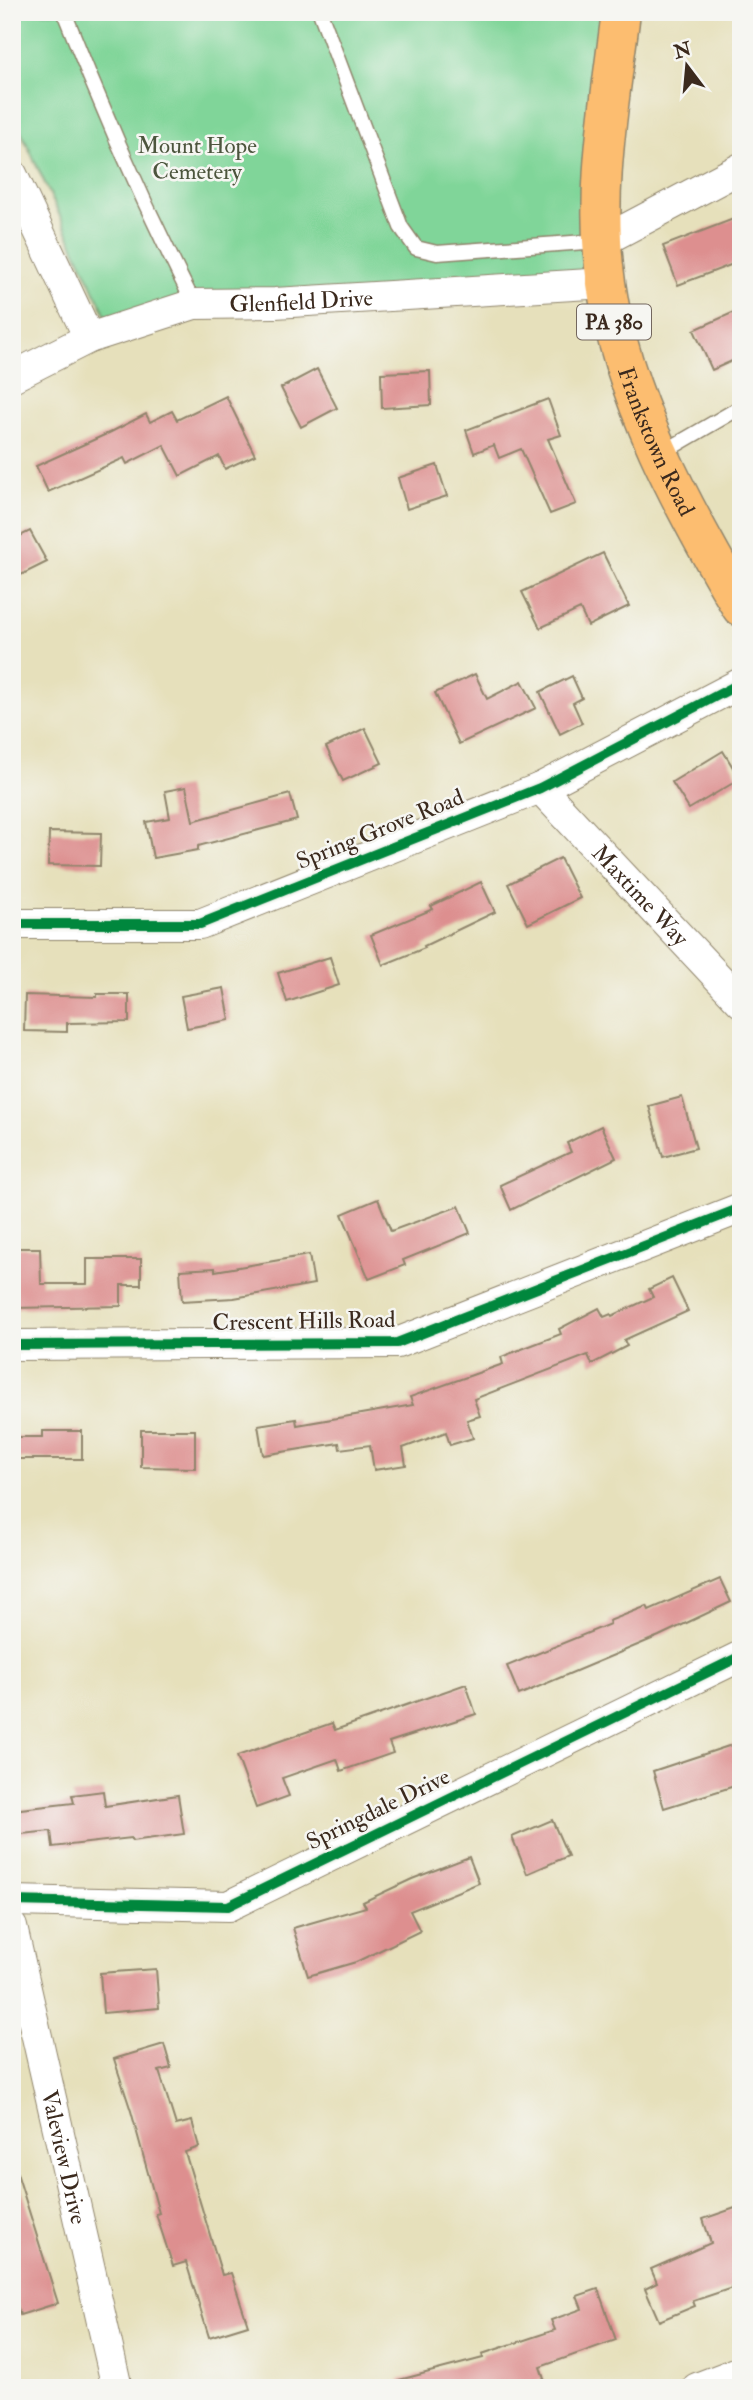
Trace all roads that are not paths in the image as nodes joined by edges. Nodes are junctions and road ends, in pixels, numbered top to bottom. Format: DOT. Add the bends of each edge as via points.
graph roads {
  1 [pos="64,12"];
  2 [pos="320,12"];
  3 [pos="621,12"];
  4 [pos="741,168"];
  5 [pos="12,174"];
  6 [pos="603,241"];
  7 [pos="606,283"];
  8 [pos="194,304"];
  9 [pos="89,338"];
  10 [pos="12,377"];
  11 [pos="741,407"];
  12 [pos="660,454"];
  13 [pos="741,607"];
  14 [pos="741,683"];
  15 [pos="540,788"];
  16 [pos="12,924"];
  17 [pos="741,1002"];
  18 [pos="741,1208"];
  19 [pos="12,1345"];
  20 [pos="741,1656"];
  21 [pos="12,1901"];
  22 [pos="12,1927"];
  23 [pos="741,2371"];
  24 [pos="117,2388"];
  25 [pos="697,2388"];
  1 -- 8 [label="lane" via="93,88"];
  2 -- 6 [label="lane" via="401,228 416,248 437,253"];
  3 -- 6 [label="main road, Frankstown Road / PA 380" via="603,151"];
  4 -- 6 [label="street"];
  5 -- 9 [label="street"];
  6 -- 7 [label="main road, Frankstown Road / PA 380"];
  7 -- 8 [label="street, Glenfield Drive"];
  7 -- 12 [label="main road, Frankstown Road / PA 380" via="636,397"];
  8 -- 9 [label="street, Glenfield Drive"];
  9 -- 10 [label="street, Glenfield Drive"];
  11 -- 12 [label="lane"];
  12 -- 13 [label="main road, Frankstown Road / PA 380"];
  14 -- 15 [label="street, Spring Grove Road"];
  15 -- 16 [label="street, Spring Grove Road" via="200,924"];
  15 -- 17 [label="street, Maxtime Way"];
  18 -- 19 [label="street, Crescent Hills Road" via="397,1343"];
  20 -- 21 [label="street, Springdale Drive" via="228,1906"];
  22 -- 24 [label="street, Valeview Drive"];
  23 -- 25 [label="street"];
}
